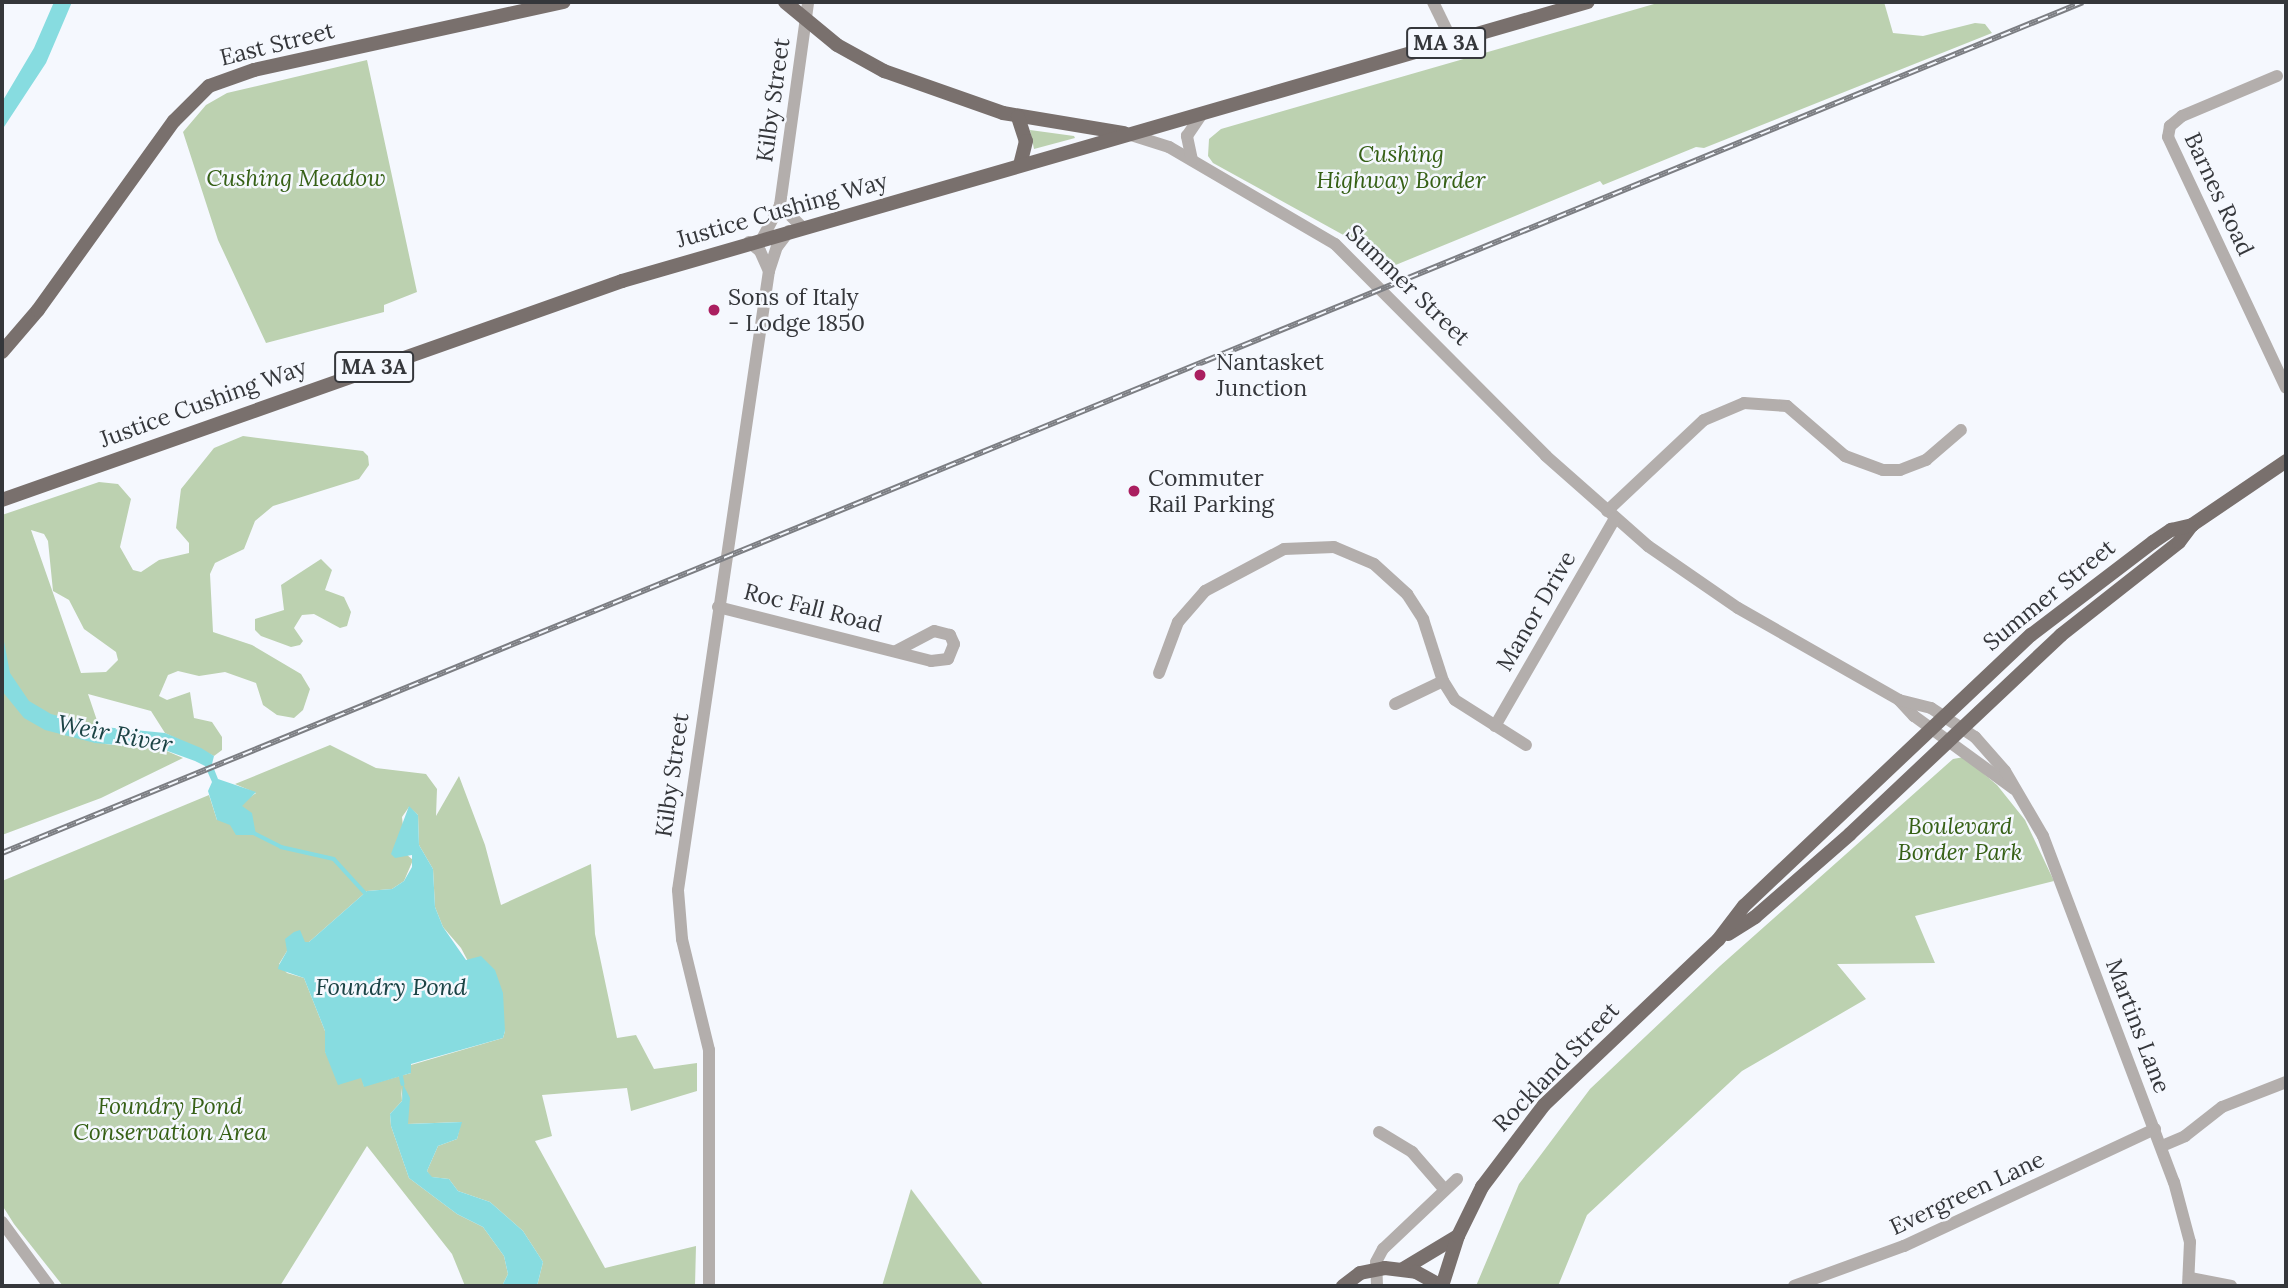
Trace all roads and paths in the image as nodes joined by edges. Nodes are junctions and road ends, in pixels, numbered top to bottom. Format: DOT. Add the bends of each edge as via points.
graph roads {
  1 [pos="564,2"];
  2 [pos="785,2"];
  3 [pos="808,2"];
  4 [pos="1433,2"];
  5 [pos="1588,2"];
  6 [pos="806,19"];
  7 [pos="1452,41"];
  8 [pos="2277,76"];
  9 [pos="1203,113"];
  10 [pos="1018,117"];
  11 [pos="1128,134"];
  12 [pos="1192,160"];
  13 [pos="1020,165"];
  14 [pos="780,205"];
  15 [pos="796,229"];
  16 [pos="756,241"];
  17 [pos="769,271"];
  18 [pos="2,352"];
  19 [pos="2286,388"];
  20 [pos="1961,430"];
  21 [pos="2286,461"];
  22 [pos="2,500"];
  23 [pos="1611,514"];
  24 [pos="2192,525"];
  25 [pos="718,607"];
  26 [pos="896,651"];
  27 [pos="1159,673"];
  28 [pos="1443,681"];
  29 [pos="1899,700"];
  30 [pos="1395,704"];
  31 [pos="1945,716"];
  32 [pos="1495,726"];
  33 [pos="1962,727"];
  34 [pos="1932,728"];
  35 [pos="1950,739"];
  36 [pos="1527,745"];
  37 [pos="2014,789"];
  38 [pos="1718,940"];
  39 [pos="2286,1082"];
  40 [pos="2155,1129"];
  41 [pos="1380,1132"];
  42 [pos="2162,1146"];
  43 [pos="1457,1179"];
  44 [pos="1445,1190"];
  45 [pos="2,1222"];
  46 [pos="1458,1236"];
  47 [pos="1375,1269"];
  48 [pos="1403,1269"];
  49 [pos="2189,1282"];
  50 [pos="49,1286"];
  51 [pos="709,1286"];
  52 [pos="1343,1286"];
  53 [pos="1377,1286"];
  54 [pos="1442,1286"];
  55 [pos="1794,1286"];
  56 [pos="2231,1286"];
  1 -- 18 [label="main road, East Street" via="254,70 209,86 181,113 38,310"];
  2 -- 6 [label="main road, Summer Street"];
  3 -- 6 [label="street, Kilby Street"];
  4 -- 7 [label="street"];
  5 -- 7 [label="main road, Justice Cushing Way / MA 3A"];
  6 -- 10 [label="main road, Summer Street" via="865,63"];
  6 -- 14 [label="street, Kilby Street"];
  7 -- 9 [label="main road, Justice Cushing Way / MA 3A"];
  8 -- 19 [label="street, Barnes Road" via="2182,116 2170,126 2168,137"];
  9 -- 11 [label="main road, Justice Cushing Way / MA 3A"];
  9 -- 12 [label="street" via="1187,136"];
  10 -- 11 [label="main road, Summer Street"];
  10 -- 13 [label="main road" via="1026,141"];
  11 -- 12 [label="street, Summer Street"];
  11 -- 13 [label="main road, Justice Cushing Way / MA 3A"];
  12 -- 23 [label="street, Summer Street" via="1349,255 1546,456"];
  13 -- 15 [label="main road, Justice Cushing Way / MA 3A"];
  14 -- 15 [label="street"];
  14 -- 16 [label="street, Kilby Street"];
  15 -- 16 [label="main road, Justice Cushing Way / MA 3A"];
  15 -- 17 [label="street, Kilby Street" via="777,247"];
  16 -- 17 [label="street"];
  16 -- 22 [label="main road, Justice Cushing Way / MA 3A" via="457,337"];
  17 -- 25 [label="street, Kilby Street"];
  20 -- 23 [label="street, Manor Drive" via="1926,460 1900,470 1883,470 1845,456 1787,406 1744,403 1704,420"];
  21 -- 24 [label="main road, Summer Street"];
  23 -- 29 [label="street, Summer Street" via="1667,560 1738,608"];
  23 -- 32 [label="street, Manor Drive"];
  24 -- 31 [label="main road, Summer Street" via="2171,530 2090,588 2031,635"];
  24 -- 33 [label="main road, Summer Street" via="2179,542 2061,635"];
  25 -- 26 [label="street, Roc Fall Road"];
  25 -- 51 [label="street, Kilby Street" via="678,898 682,939 709,1050"];
  27 -- 28 [label="street" via="1178,622 1205,591 1269,554 1318,545 1363,557 1407,594 1429,632"];
  28 -- 30 [label="street"];
  28 -- 32 [label="street" via="1460,705"];
  29 -- 31 [label="street, Summer Street"];
  29 -- 34 [label="street, Summer Street"];
  31 -- 33 [label="street, Summer Street"];
  31 -- 34 [label="main road, Summer Street"];
  32 -- 36 [label="street"];
  33 -- 35 [label="main road, Summer Street"];
  33 -- 37 [label="street, Martins Lane" via="1995,758"];
  34 -- 35 [label="street, Summer Street"];
  34 -- 38 [label="main road, Rockland Street" via="1744,906"];
  35 -- 37 [label="street, Martins Lane"];
  35 -- 38 [label="main road, Rockland Street" via="1755,917"];
  37 -- 40 [label="street, Martins Lane" via="2047,845"];
  38 -- 46 [label="main road, Rockland Street" via="1532,1118 1494,1168"];
  39 -- 42 [label="street" via="2221,1107 2186,1136"];
  40 -- 42 [label="street, Martins Lane"];
  40 -- 55 [label="street, Evergreen Lane" via="1904,1247"];
  41 -- 44 [label="street" via="1412,1152"];
  42 -- 49 [label="street, Martins Lane" via="2188,1230"];
  43 -- 44 [label="street, Rockland Street"];
  44 -- 47 [label="street, Rockland Street" via="1383,1250"];
  45 -- 50 [label="street"];
  46 -- 48 [label="main road"];
  46 -- 54 [label="main road, Rockland Street"];
  47 -- 48 [label="main road, Rockland Street"];
  47 -- 52 [label="main road, Rockland Street"];
  47 -- 53 [label="street"];
  48 -- 54 [label="main road, Rockland Street"];
  49 -- 56 [label="street"];
}
